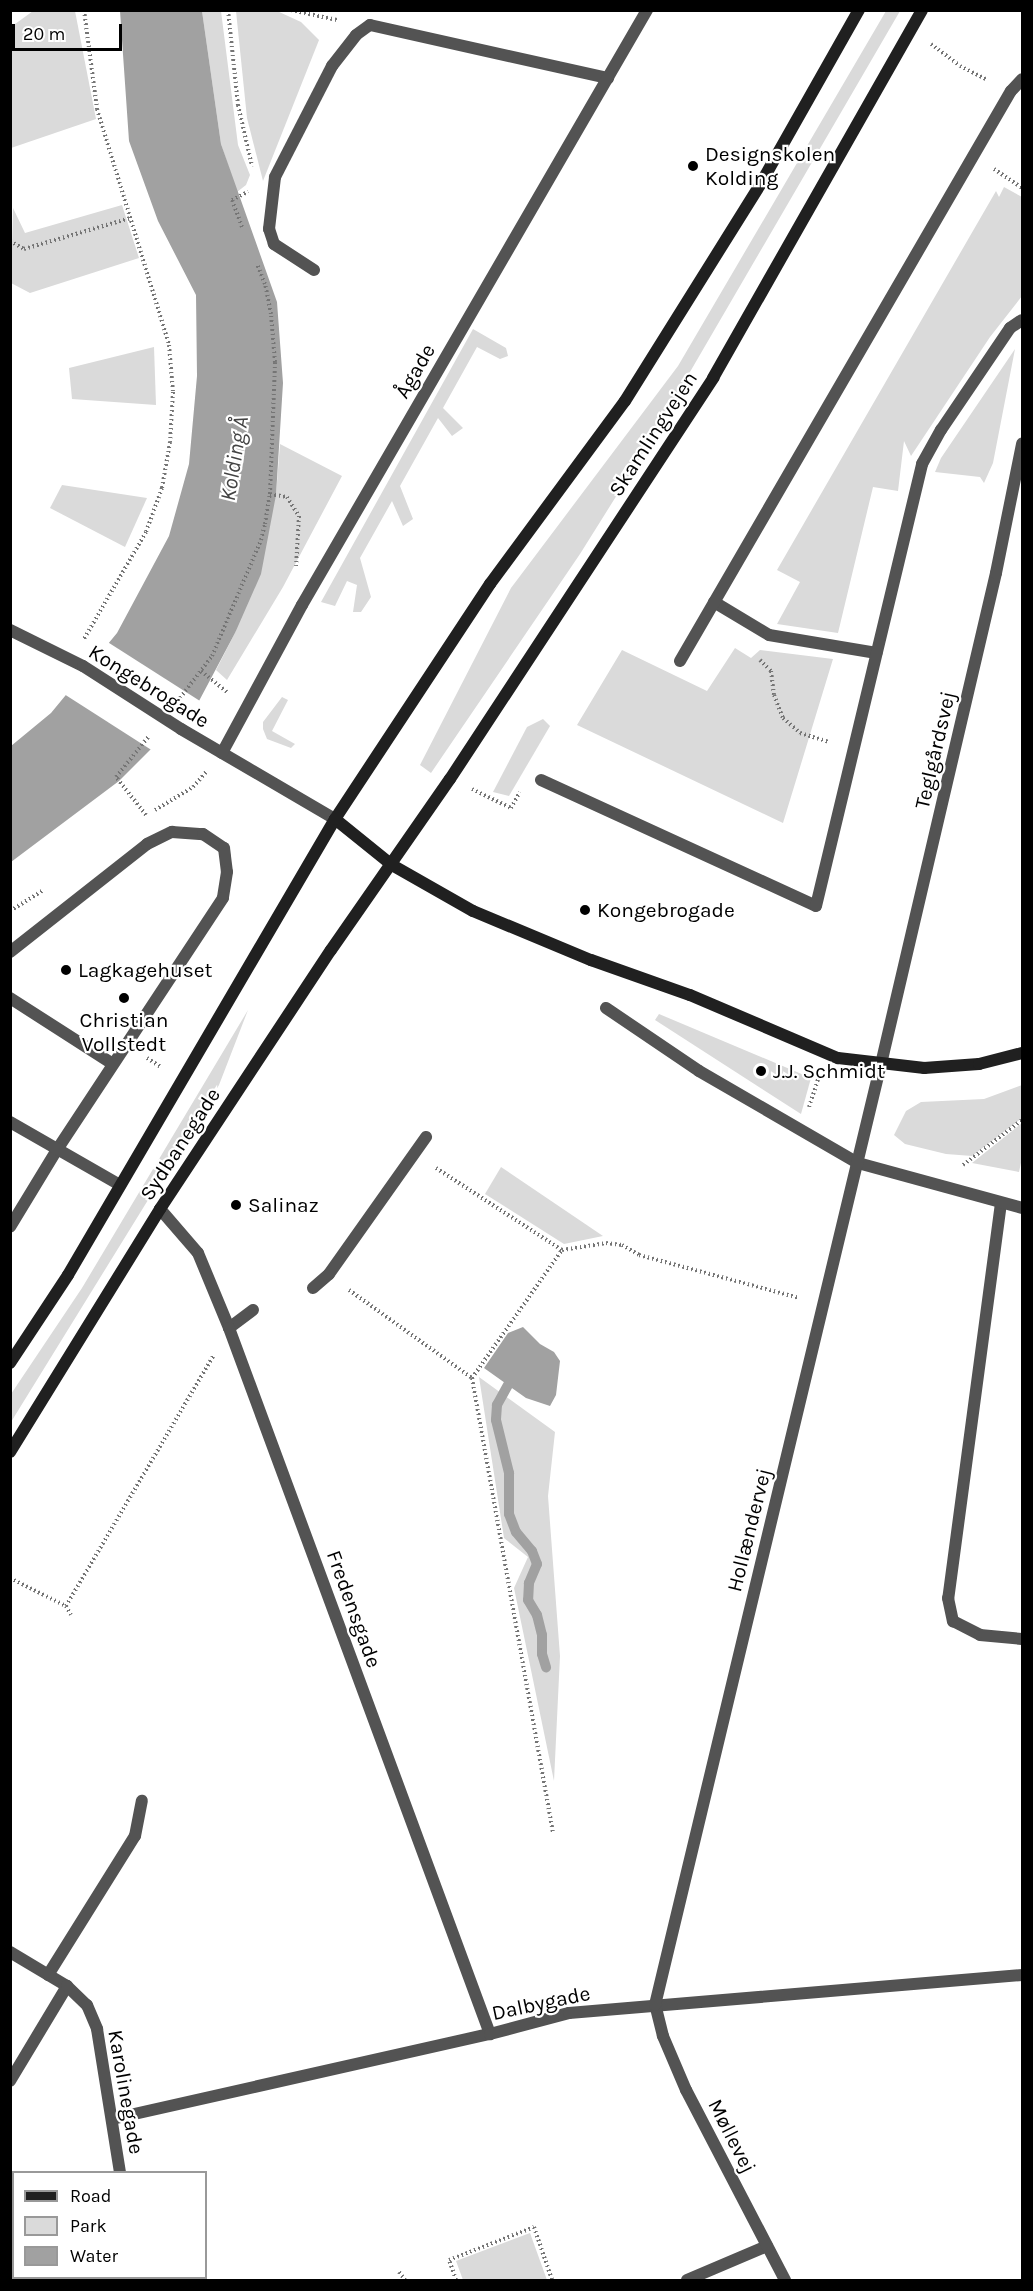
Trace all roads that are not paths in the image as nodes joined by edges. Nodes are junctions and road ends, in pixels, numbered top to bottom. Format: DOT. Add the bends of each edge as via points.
graph roads {
  1 [pos="647,10"];
  2 [pos="859,10"];
  3 [pos="922,10"];
  4 [pos="608,78"];
  5 [pos="1023,79"];
  6 [pos="314,270"];
  7 [pos="1023,320"];
  8 [pos="1023,444"];
  9 [pos="714,602"];
  10 [pos="10,630"];
  11 [pos="877,653"];
  12 [pos="680,661"];
  13 [pos="222,753"];
  14 [pos="541,780"];
  15 [pos="335,819"];
  16 [pos="392,865"];
  17 [pos="10,952"];
  18 [pos="10,998"];
  19 [pos="606,1008"];
  20 [pos="1023,1053"];
  21 [pos="113,1064"];
  22 [pos="881,1064"];
  23 [pos="10,1122"];
  24 [pos="426,1137"];
  25 [pos="58,1148"];
  26 [pos="858,1163"];
  27 [pos="120,1185"];
  28 [pos="1001,1203"];
  29 [pos="1023,1208"];
  30 [pos="160,1209"];
  31 [pos="10,1227"];
  32 [pos="313,1288"];
  33 [pos="253,1311"];
  34 [pos="229,1328"];
  35 [pos="10,1363"];
  36 [pos="10,1452"];
  37 [pos="1023,1639"];
  38 [pos="142,1801"];
  39 [pos="10,1952"];
  40 [pos="48,1974"];
  41 [pos="1023,1975"];
  42 [pos="67,1986"];
  43 [pos="655,2005"];
  44 [pos="490,2034"];
  45 [pos="10,2080"];
  46 [pos="111,2119"];
  47 [pos="120,2171"];
  48 [pos="767,2246"];
  49 [pos="687,2280"];
  50 [pos="785,2280"];
  1 -- 4 [label="street, Ågade"];
  2 -- 15 [label="main road, Skamlingvejen" via="761,183 626,401 490,584"];
  3 -- 16 [label="main road, Skamlingvejen" via="713,378"];
  4 -- 6 [label="street" via="370,25 356,35 332,66 275,177 269,229 274,244"];
  4 -- 13 [label="street, Ågade" via="302,605"];
  5 -- 9 [label="street" via="1006,100"];
  7 -- 11 [label="street" via="1010,328 922,464"];
  8 -- 22 [label="street, Teglgårdsvej"];
  9 -- 11 [label="street" via="769,635"];
  9 -- 12 [label="street"];
  10 -- 13 [label="street, Kongebrogade, bridge" via="77,663"];
  11 -- 14 [label="street" via="816,906"];
  13 -- 15 [label="street, Kongebrogade"];
  15 -- 16 [label="main road, Kongebrogade"];
  15 -- 27 [label="main road, Sydbanegade"];
  16 -- 22 [label="main road, Kongebrogade" via="473,911 591,960 690,995 838,1058"];
  16 -- 30 [label="main road, Sydbanegade" via="331,950"];
  17 -- 21 [label="street" via="147,844 172,832 203,834 224,848 227,872 223,898"];
  18 -- 21 [label="street"];
  19 -- 26 [label="street" via="699,1071"];
  20 -- 22 [label="main road, Kongebrogade" via="979,1064 924,1068"];
  21 -- 25 [label="street"];
  22 -- 26 [label="street, Hollændervej"];
  23 -- 25 [label="street"];
  24 -- 32 [label="street" via="329,1274"];
  25 -- 27 [label="street"];
  25 -- 31 [label="street"];
  26 -- 28 [label="street"];
  26 -- 43 [label="street, Hollændervej"];
  27 -- 35 [label="main road, Sydbanegade" via="68,1275"];
  28 -- 29 [label="street"];
  28 -- 37 [label="street" via="948,1598 952,1621 980,1635"];
  30 -- 34 [label="street, Fredensgade" via="198,1253"];
  30 -- 36 [label="main road, Sydbanegade"];
  33 -- 34 [label="street"];
  34 -- 44 [label="street, Fredensgade"];
  38 -- 40 [label="street" via="135,1836"];
  39 -- 40 [label="street, Karolinegade"];
  40 -- 42 [label="street, Karolinegade"];
  41 -- 43 [label="street, Dalbygade"];
  42 -- 45 [label="street"];
  42 -- 46 [label="street, Karolinegade" via="87,2006 97,2029"];
  43 -- 44 [label="street, Dalbygade" via="569,2013"];
  43 -- 48 [label="street, Møllevej" via="663,2036 686,2090"];
  44 -- 46 [label="street, Dalbygade"];
  46 -- 47 [label="street, Karolinegade"];
  48 -- 49 [label="street"];
  48 -- 50 [label="street, Møllevej"];
}
